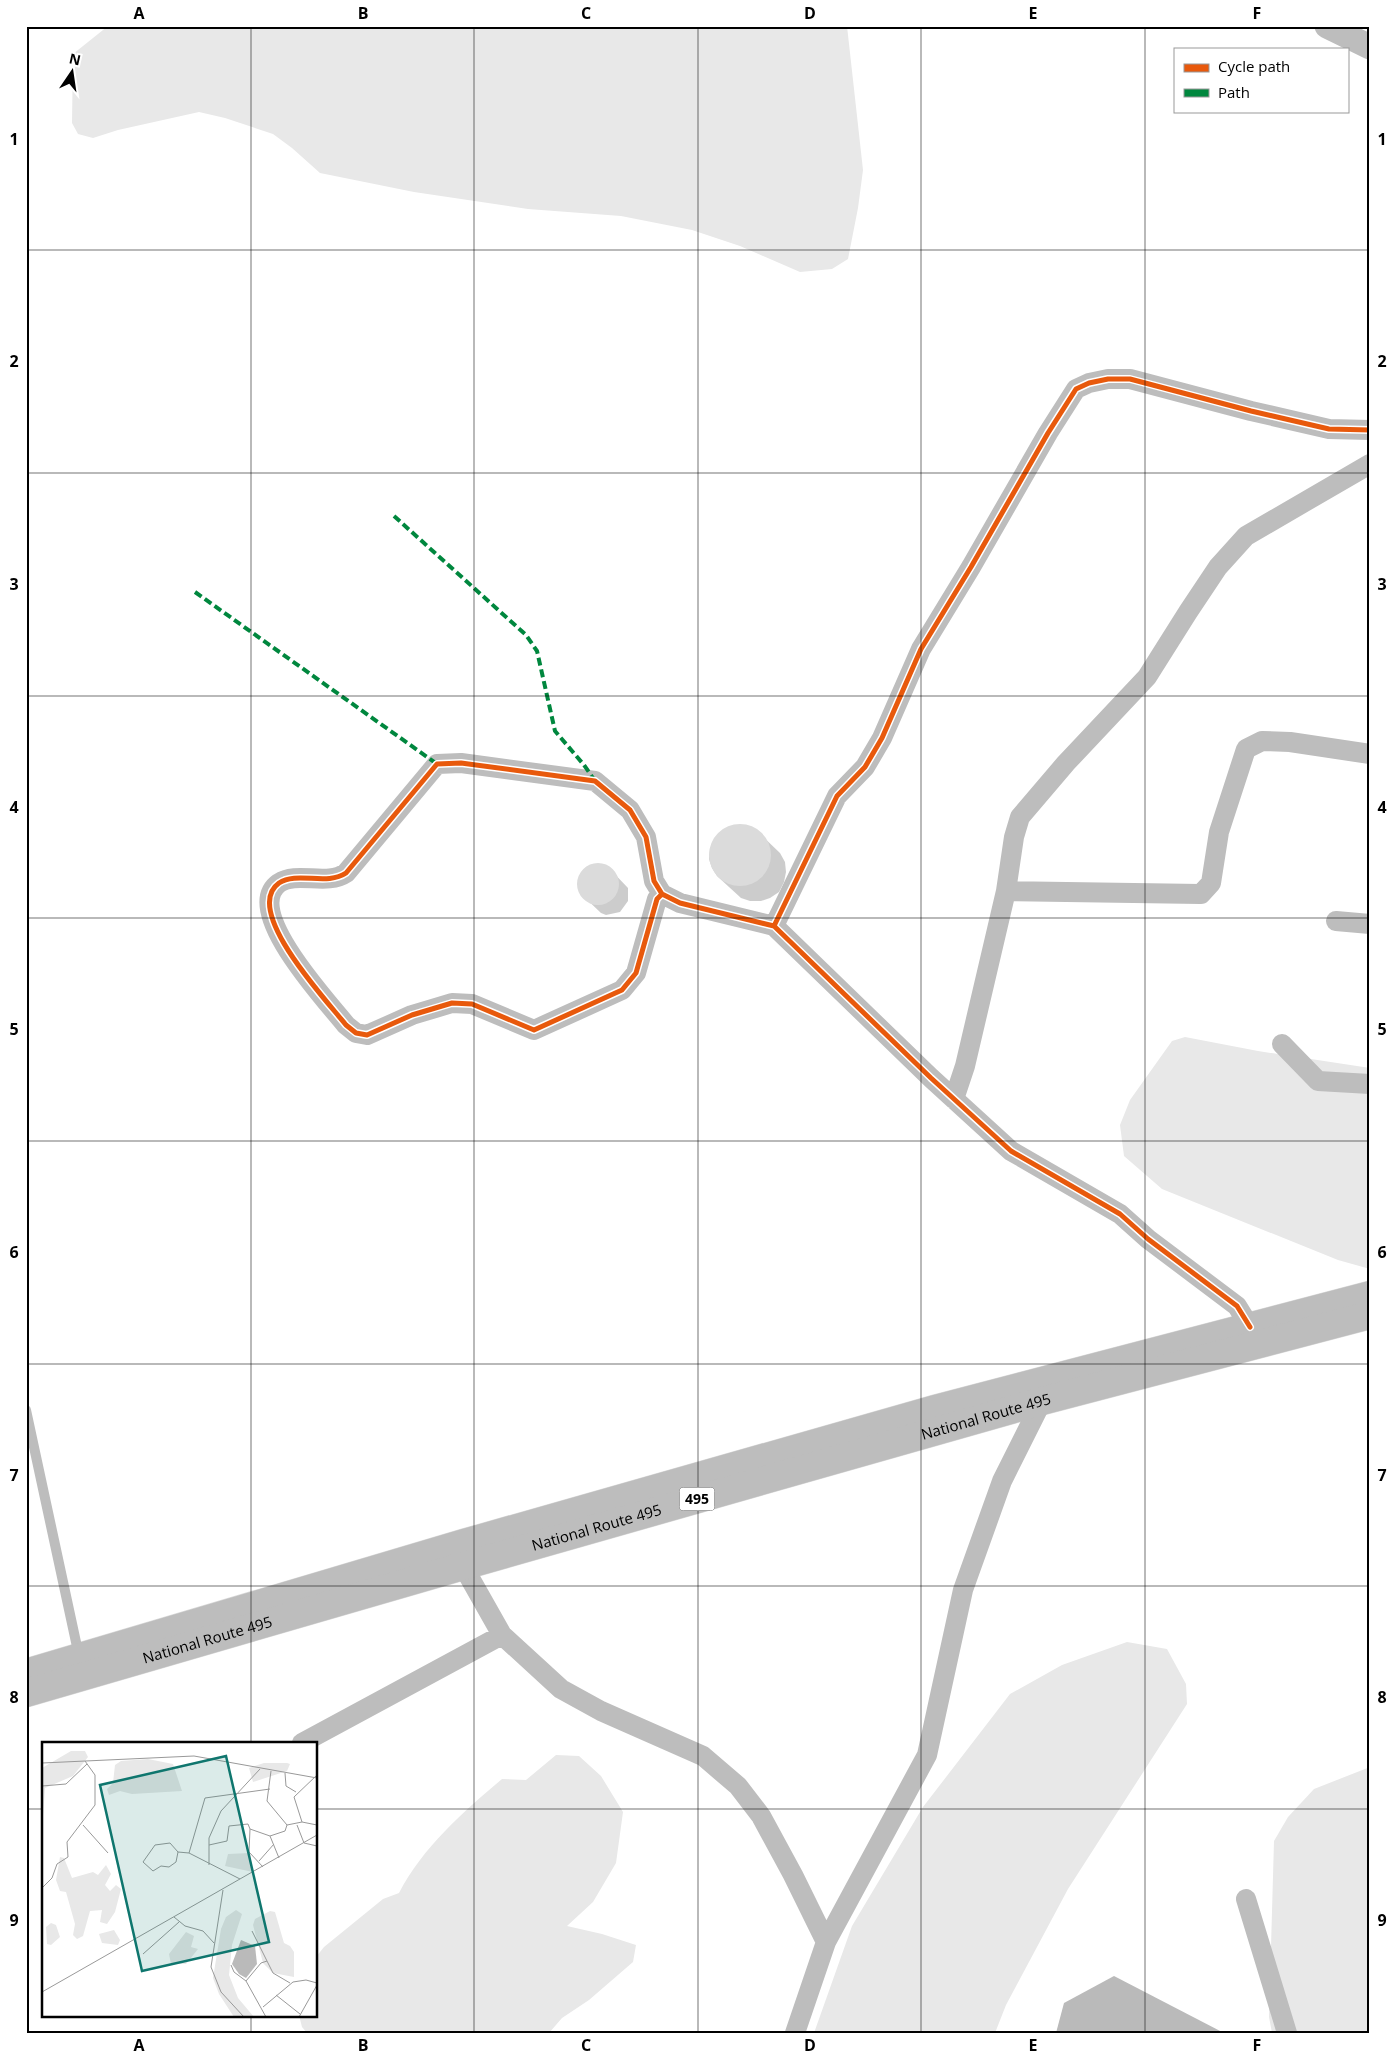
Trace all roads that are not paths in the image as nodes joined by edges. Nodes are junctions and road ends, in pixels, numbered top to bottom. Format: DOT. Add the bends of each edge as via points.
graph roads {
  1 [pos="1327,26"];
  2 [pos="1370,47"];
  3 [pos="1370,430"];
  4 [pos="1370,464"];
  5 [pos="1370,754"];
  6 [pos="1006,890"];
  7 [pos="662,894"];
  8 [pos="1336,921"];
  9 [pos="1370,924"];
  10 [pos="774,926"];
  11 [pos="1282,1044"];
  12 [pos="1370,1084"];
  13 [pos="954,1099"];
  14 [pos="1370,1294"];
  15 [pos="1370,1315"];
  16 [pos="1250,1327"];
  17 [pos="1042,1401"];
  18 [pos="26,1410"];
  19 [pos="463,1566"];
  20 [pos="502,1635"];
  21 [pos="79,1657"];
  22 [pos="26,1673"];
  23 [pos="26,1693"];
  24 [pos="304,1742"];
  25 [pos="1246,1899"];
  26 [pos="826,1942"];
  27 [pos="795,2033"];
  28 [pos="1287,2033"];
  1 -- 2 [label="street"];
  3 -- 10 [label="street" via="1329,429 1130,379 1108,379 1076,389 921,649 882,738 864,767 837,796"];
  4 -- 6 [label="street" via="1246,536 1218,567 1147,677 1020,817"];
  5 -- 6 [label="street" via="1290,742 1262,741 1246,749 1219,832 1211,883 1201,894"];
  6 -- 13 [label="street" via="965,1066"];
  7 -- 7 [label="street" via="654,881 646,837 630,810 595,781 461,763 437,764 346,873 339,878 288,880 278,884 270,895 270,909 283,944 346,1025 356,1033 367,1035 412,1015 452,1003 472,1004 534,1030 622,990 636,973 657,899"];
  7 -- 10 [label="street" via="680,903"];
  8 -- 9 [label="street"];
  10 -- 13 [label="street"];
  11 -- 12 [label="street" via="1318,1081"];
  13 -- 16 [label="street" via="1011,1151 1120,1214 1237,1306"];
  14 -- 16 [label="highway, National Route 495 / 495"];
  15 -- 17 [label="highway, National Route 495 / 495"];
  16 -- 21 [label="highway, National Route 495 / 495" via="925,1412"];
  17 -- 19 [label="highway, National Route 495 / 495"];
  17 -- 26 [label="street" via="1002,1481 963,1590 927,1755"];
  18 -- 21 [label="lane"];
  19 -- 20 [label="street"];
  19 -- 23 [label="highway, National Route 495 / 495"];
  20 -- 24 [label="street"];
  20 -- 26 [label="street" via="561,1689 601,1711 704,1756 738,1786 761,1816"];
  21 -- 22 [label="highway, National Route 495 / 495"];
  25 -- 28 [label="street"];
  26 -- 27 [label="street"];
}
